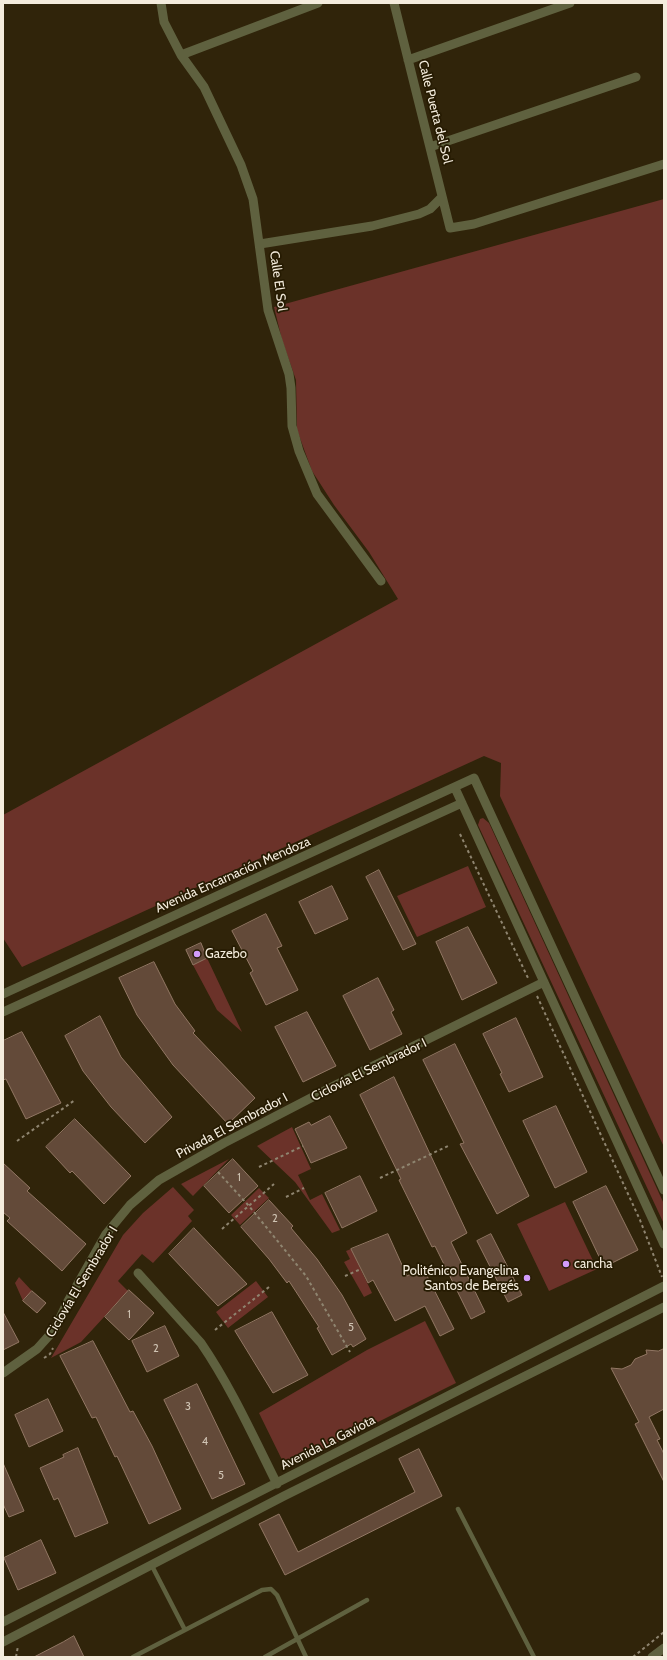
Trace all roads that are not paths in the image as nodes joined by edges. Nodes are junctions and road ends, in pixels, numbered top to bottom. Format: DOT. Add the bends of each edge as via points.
graph roads {
  1 [pos="161,3"];
  2 [pos="318,3"];
  3 [pos="394,3"];
  4 [pos="570,3"];
  5 [pos="181,55"];
  6 [pos="408,60"];
  7 [pos="636,77"];
  8 [pos="430,147"];
  9 [pos="664,164"];
  10 [pos="442,197"];
  11 [pos="260,244"];
  12 [pos="380,581"];
  13 [pos="455,788"];
  14 [pos="462,803"];
  15 [pos="544,982"];
  16 [pos="3,994"];
  17 [pos="3,1012"];
  18 [pos="664,1190"];
  19 [pos="664,1244"];
  20 [pos="138,1273"];
  21 [pos="663,1282"];
  22 [pos="664,1307"];
  23 [pos="3,1373"];
  24 [pos="277,1484"];
  25 [pos="458,1509"];
  26 [pos="152,1566"];
  27 [pos="367,1600"];
  28 [pos="3,1622"];
  29 [pos="185,1630"];
  30 [pos="297,1638"];
  31 [pos="3,1642"];
  32 [pos="664,1648"];
  33 [pos="133,1657"];
  34 [pos="264,1657"];
  35 [pos="306,1657"];
  36 [pos="534,1657"];
  37 [pos="652,1657"];
  1 -- 5 [label="street, Calle El Sol" via="164,22"];
  2 -- 5 [label="street"];
  3 -- 6 [label="street, Calle Puerta del Sol"];
  4 -- 6 [label="street"];
  5 -- 11 [label="street, Calle El Sol" via="204,87 241,165 253,199"];
  6 -- 8 [label="street, Calle Puerta del Sol"];
  7 -- 8 [label="street"];
  8 -- 10 [label="street, Calle Puerta del Sol"];
  9 -- 10 [label="street, Calle Puerta del Sol" via="474,224 450,228"];
  10 -- 11 [label="street" via="430,209 419,214 372,226"];
  11 -- 12 [label="street, Calle El Sol" via="268,310 289,374 292,426 299,451 317,494"];
  13 -- 14 [label="street"];
  13 -- 16 [label="street, Avenida Encarnación Mendoza"];
  13 -- 18 [label="street, Avenida Encarnación Mendoza" via="474,778"];
  14 -- 15 [label="street"];
  14 -- 17 [label="street"];
  15 -- 19 [label="street"];
  15 -- 23 [label="street, Privada El Sembrador I" via="359,1073 159,1180 130,1205 106,1234 55,1329 37,1349"];
  20 -- 24 [label="street" via="210,1356"];
  21 -- 24 [label="street, Avenida La Gaviota"];
  22 -- 26 [label="street" via="284,1496"];
  24 -- 28 [label="street, Avenida La Gaviota"];
  25 -- 36 [label="lane"];
  26 -- 29 [label="lane"];
  26 -- 31 [label="street"];
  27 -- 30 [label="lane"];
  29 -- 30 [label="lane" via="262,1590 271,1589 277,1595"];
  29 -- 33 [label="lane"];
  30 -- 34 [label="lane"];
  30 -- 35 [label="lane"];
  32 -- 37 [label="street"];
}
